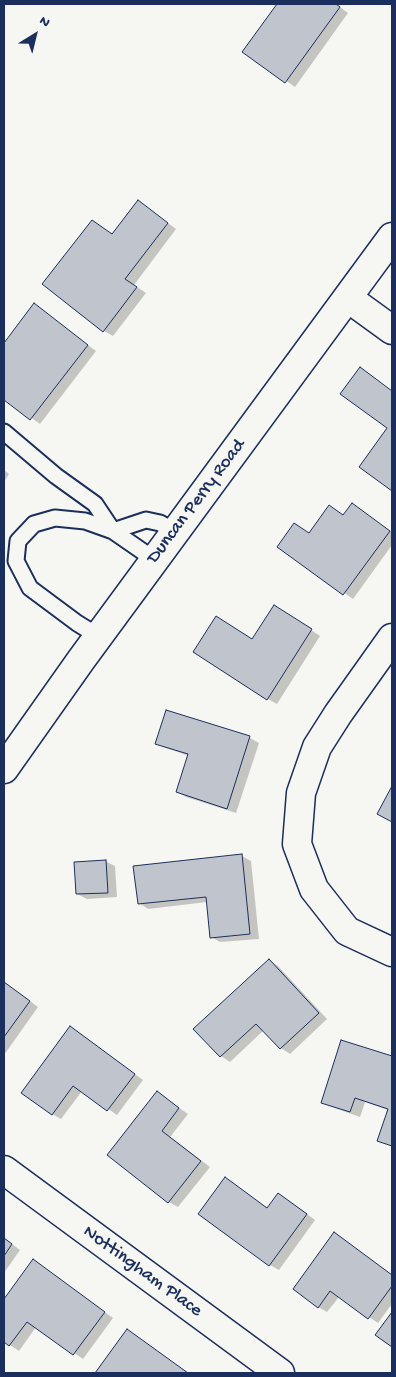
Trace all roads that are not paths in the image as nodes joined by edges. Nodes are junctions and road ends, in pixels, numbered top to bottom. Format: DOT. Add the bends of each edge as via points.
graph roads {
  1 [pos="392,237"];
  2 [pos="348,298"];
  3 [pos="392,330"];
  4 [pos="4,432"];
  5 [pos="114,531"];
  6 [pos="176,532"];
  7 [pos="155,560"];
  8 [pos="98,636"];
  9 [pos="392,638"];
  10 [pos="4,769"];
  11 [pos="392,952"];
  12 [pos="4,1170"];
  13 [pos="280,1373"];
  1 -- 2 [label="street, Duncan Perry Road"];
  2 -- 3 [label="street"];
  2 -- 6 [label="street, Duncan Perry Road"];
  4 -- 5 [label="lane" via="95,504"];
  5 -- 6 [label="lane" via="146,520"];
  5 -- 7 [label="lane"];
  5 -- 8 [label="lane" via="85,521 55,518 34,524 18,541 16,562 30,588"];
  6 -- 7 [label="street, Duncan Perry Road"];
  7 -- 8 [label="street, Duncan Perry Road"];
  8 -- 10 [label="street, Duncan Perry Road"];
  9 -- 11 [label="street" via="317,747 301,793 297,844 314,889 347,931"];
  12 -- 13 [label="street, Nottingham Place"];
}
